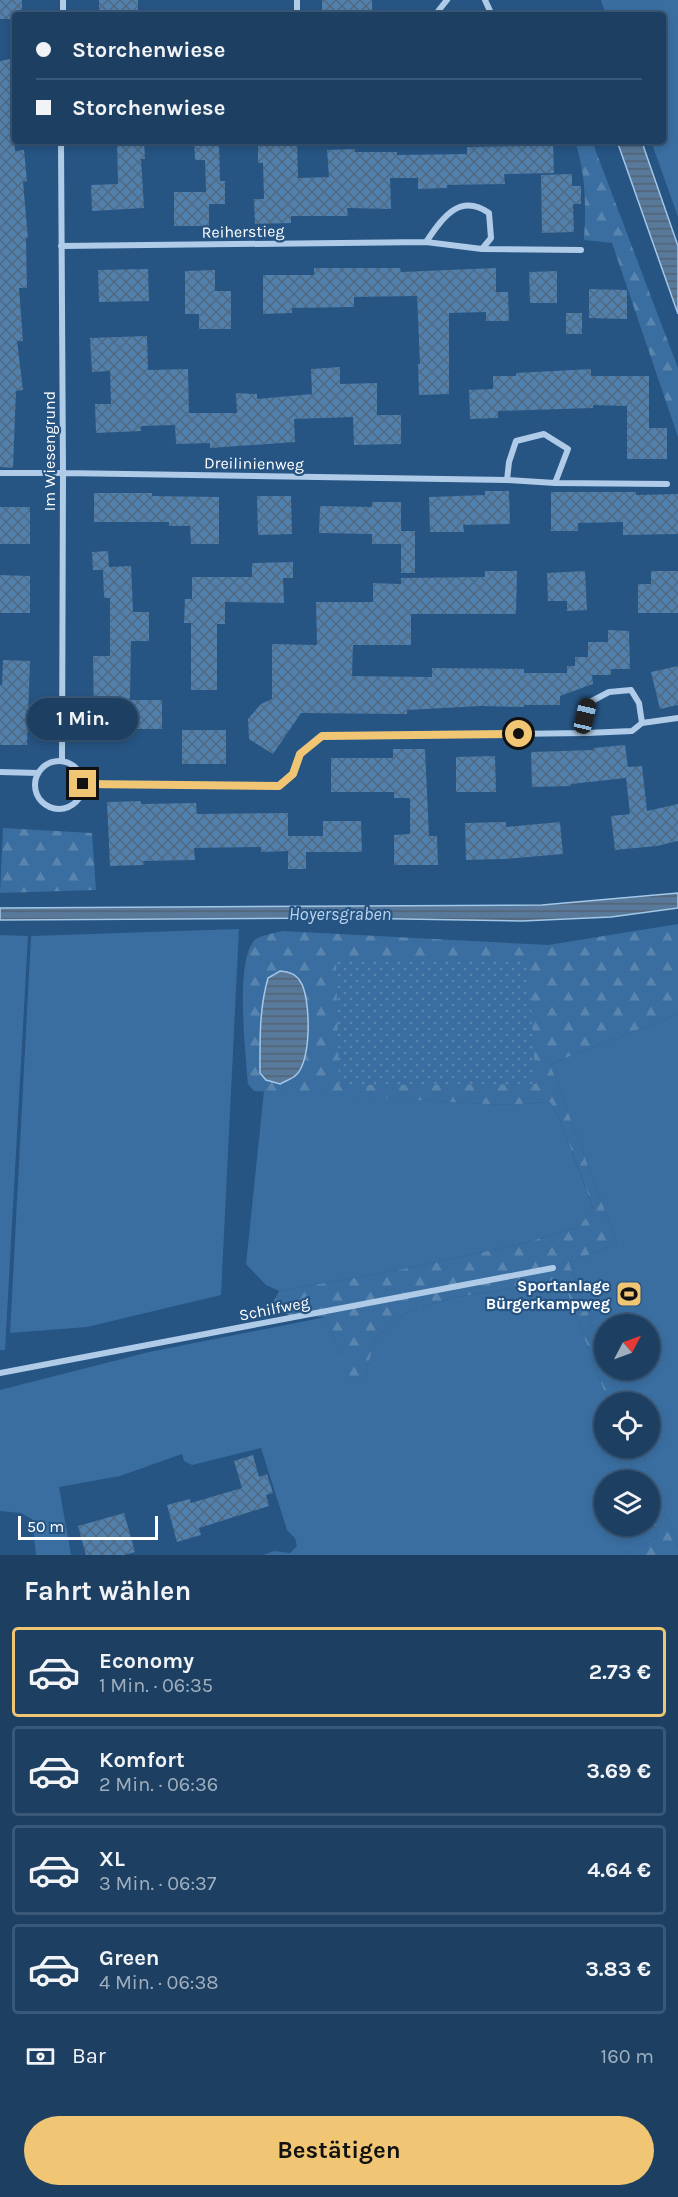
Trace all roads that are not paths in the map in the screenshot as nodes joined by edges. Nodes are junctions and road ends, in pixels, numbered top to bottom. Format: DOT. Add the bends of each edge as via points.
graph roads {
  1 [pos="447,0"];
  2 [pos="437,12"];
  3 [pos="61,144"];
  4 [pos="426,242"];
  5 [pos="60,246"];
  6 [pos="482,249"];
  7 [pos="581,250"];
  8 [pos="0,473"];
  9 [pos="63,473"];
  10 [pos="507,480"];
  11 [pos="555,483"];
  12 [pos="667,484"];
  13 [pos="678,718"];
  14 [pos="642,723"];
  15 [pos="587,733"];
  16 [pos="62,761"];
  17 [pos="0,772"];
  18 [pos="38,773"];
  19 [pos="83,784"];
  20 [pos="553,1268"];
  21 [pos="0,1373"];
  1 -- 2 [label="street"];
  3 -- 5 [label="street, Im Wiesengrund"];
  4 -- 5 [label="street, Reiherstieg"];
  4 -- 6 [label="street, Reiherstieg"];
  4 -- 6 [label="street" via="459,206 479,207 489,213 491,238"];
  5 -- 9 [label="street, Im Wiesengrund"];
  6 -- 7 [label="street, Reiherstieg"];
  8 -- 9 [label="street, Dreilinienweg"];
  9 -- 10 [label="street, Dreilinienweg"];
  9 -- 16 [label="street, Im Wiesengrund"];
  10 -- 11 [label="street, Dreilinienweg"];
  10 -- 11 [label="street" via="516,441 544,434 568,449"];
  11 -- 12 [label="street, Dreilinienweg"];
  13 -- 14 [label="street"];
  14 -- 15 [label="street" via="632,731"];
  14 -- 15 [label="street" via="639,703 631,690 609,692 588,703"];
  15 -- 19 [label="street" via="322,736 300,754 293,774 279,786"];
  16 -- 18 [label="street" via="50,763"];
  16 -- 19 [label="street" via="74,767"];
  17 -- 18 [label="street"];
  18 -- 19 [label="street" via="36,793 52,809 74,804"];
  20 -- 21 [label="street, Schilfweg"];
}
